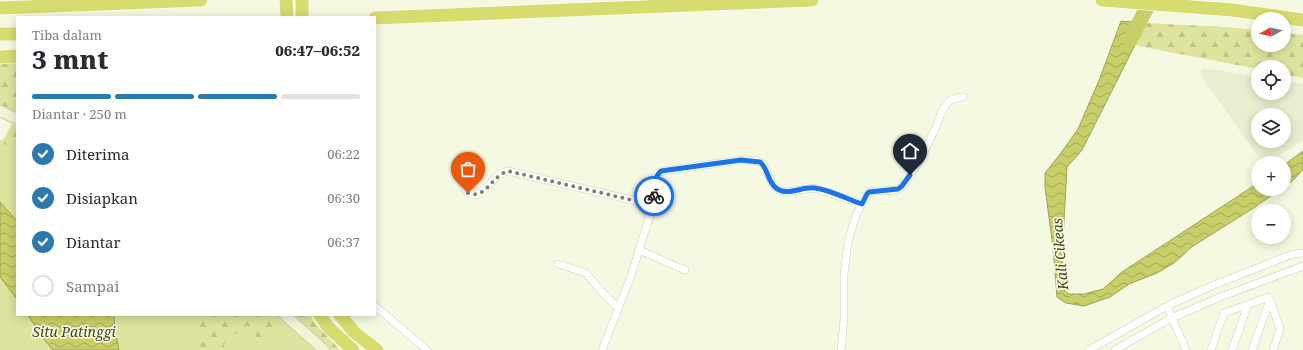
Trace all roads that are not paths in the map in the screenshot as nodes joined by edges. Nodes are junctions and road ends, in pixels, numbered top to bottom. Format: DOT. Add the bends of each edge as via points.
graph roads {
  1 [pos="201,0"];
  2 [pos="286,0"];
  3 [pos="302,0"];
  4 [pos="812,0"];
  5 [pos="1102,0"];
  6 [pos="0,8"];
  7 [pos="287,16"];
  8 [pos="302,16"];
  9 [pos="376,18"];
  10 [pos="1303,20"];
  11 [pos="0,34"];
  12 [pos="16,34"];
  13 [pos="16,56"];
  14 [pos="0,57"];
  15 [pos="963,97"];
  16 [pos="0,111"];
  17 [pos="16,119"];
  18 [pos="463,185"];
  19 [pos="862,204"];
  20 [pos="653,205"];
  21 [pos="639,250"];
  22 [pos="1303,253"];
  23 [pos="558,264"];
  24 [pos="1303,266"];
  25 [pos="685,270"];
  26 [pos="1214,285"];
  27 [pos="1223,296"];
  28 [pos="1270,300"];
  29 [pos="1248,305"];
  30 [pos="1167,306"];
  31 [pos="376,307"];
  32 [pos="618,308"];
  33 [pos="285,316"];
  34 [pos="321,316"];
  35 [pos="341,316"];
  36 [pos="1171,318"];
  37 [pos="324,350"];
  38 [pos="352,350"];
  39 [pos="377,350"];
  40 [pos="427,350"];
  41 [pos="602,350"];
  42 [pos="841,350"];
  43 [pos="1089,350"];
  44 [pos="1115,350"];
  45 [pos="1186,350"];
  46 [pos="1211,350"];
  47 [pos="1232,350"];
  48 [pos="1252,350"];
  49 [pos="1273,350"];
  1 -- 6 [label="highway"];
  2 -- 7 [label="highway"];
  3 -- 8 [label="highway"];
  4 -- 9 [label="highway"];
  5 -- 10 [label="highway" via="1232,10"];
  11 -- 12 [label="highway"];
  13 -- 14 [label="highway"];
  15 -- 19 [label="street" via="948,102 930,141 902,186 894,190 869,192"];
  16 -- 17 [label="main road"];
  18 -- 20 [label="street" via="468,193 479,194 502,173 508,171"];
  19 -- 20 [label="street" via="814,188 785,192 779,190 773,185 760,162 741,160 661,171 657,177"];
  19 -- 42 [label="street" via="848,242"];
  20 -- 21 [label="street"];
  21 -- 25 [label="street"];
  21 -- 32 [label="street"];
  22 -- 26 [label="street" via="1293,254"];
  23 -- 32 [label="street" via="587,274"];
  24 -- 27 [label="street"];
  26 -- 27 [label="street"];
  26 -- 30 [label="street"];
  27 -- 36 [label="street"];
  28 -- 29 [label="street" via="1269,297"];
  28 -- 48 [label="street"];
  28 -- 49 [label="street" via="1280,329"];
  29 -- 46 [label="street" via="1224,313"];
  29 -- 47 [label="street"];
  30 -- 36 [label="street"];
  30 -- 43 [label="street"];
  31 -- 40 [label="street"];
  32 -- 41 [label="street"];
  33 -- 37 [label="main road"];
  34 -- 38 [label="highway" via="328,327"];
  35 -- 39 [label="highway" via="354,332"];
  36 -- 44 [label="street"];
  36 -- 45 [label="street"];
}
